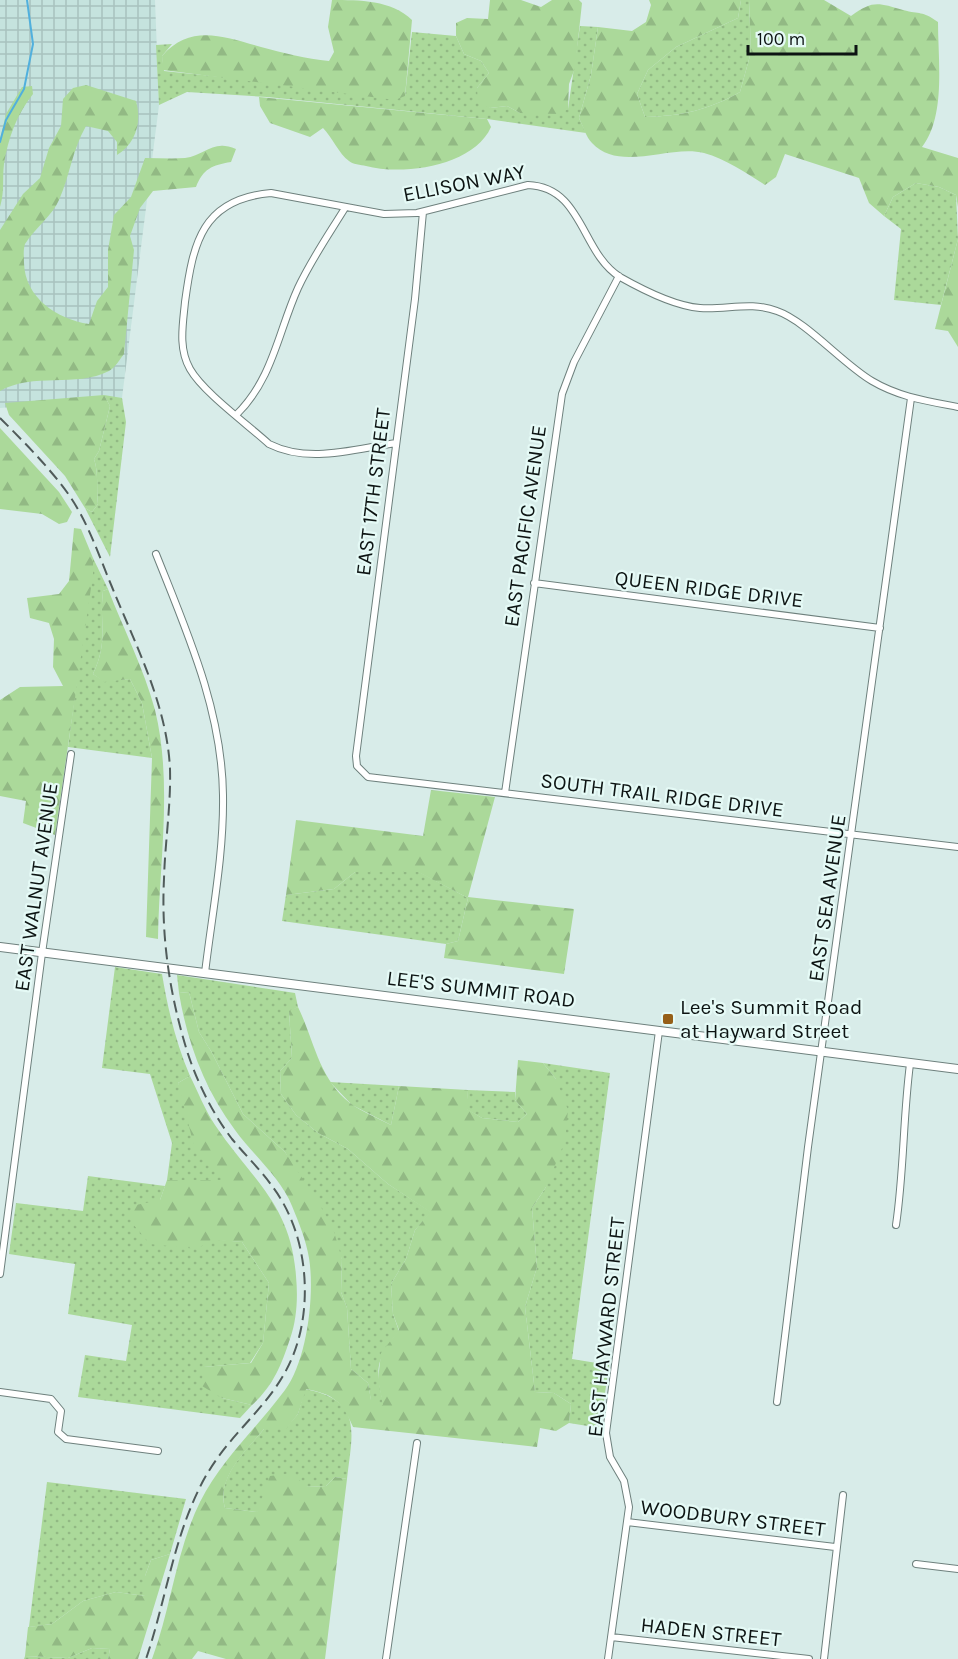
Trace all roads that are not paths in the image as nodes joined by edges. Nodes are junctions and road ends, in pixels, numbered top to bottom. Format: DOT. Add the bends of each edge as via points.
graph roads {
  1 [pos="345,208"];
  2 [pos="423,212"];
  3 [pos="619,276"];
  4 [pos="911,398"];
  5 [pos="958,407"];
  6 [pos="237,415"];
  7 [pos="396,443"];
  8 [pos="156,554"];
  9 [pos="534,584"];
  10 [pos="880,628"];
  11 [pos="71,754"];
  12 [pos="363,773"];
  13 [pos="505,793"];
  14 [pos="852,833"];
  15 [pos="958,847"];
  16 [pos="0,947"];
  17 [pos="42,952"];
  18 [pos="205,973"];
  19 [pos="659,1031"];
  20 [pos="823,1054"];
  21 [pos="910,1064"];
  22 [pos="958,1069"];
  23 [pos="896,1225"];
  24 [pos="0,1274"];
  25 [pos="0,1392"];
  26 [pos="777,1402"];
  27 [pos="417,1443"];
  28 [pos="158,1451"];
  29 [pos="843,1495"];
  30 [pos="627,1521"];
  31 [pos="835,1547"];
  32 [pos="916,1564"];
  33 [pos="958,1569"];
  34 [pos="611,1637"];
  35 [pos="386,1659"];
  36 [pos="608,1659"];
  37 [pos="809,1659"];
  38 [pos="824,1659"];
  1 -- 2 [label="street, ELLISON WAY" via="384,214"];
  1 -- 6 [label="street" via="299,287 266,376"];
  1 -- 6 [label="street, ELLISON WAY" via="271,193 258,194 224,206 210,220 194,249 182,331 185,357 195,377"];
  2 -- 3 [label="street, ELLISON WAY" via="528,185 544,186 563,197"];
  2 -- 7 [label="street, EAST 17TH STREET"];
  3 -- 4 [label="street, ELLISON WAY" via="688,306 751,305 779,311 870,380"];
  3 -- 9 [label="street, EAST PACIFIC AVENUE" via="574,362 562,394"];
  4 -- 5 [label="street, ELLISON WAY"];
  4 -- 10 [label="street, EAST SEA AVENUE"];
  6 -- 7 [label="street" via="269,444 296,454 316,455"];
  7 -- 12 [label="street, EAST 17TH STREET" via="356,756"];
  8 -- 18 [label="street" via="197,659 219,746 222,832"];
  9 -- 10 [label="street, QUEEN RIDGE DRIVE"];
  9 -- 13 [label="street, EAST PACIFIC AVENUE"];
  10 -- 14 [label="street, EAST SEA AVENUE"];
  11 -- 17 [label="street, EAST WALNUT AVENUE"];
  12 -- 13 [label="street, SOUTH TRAIL RIDGE DRIVE" via="368,777"];
  13 -- 14 [label="street, SOUTH TRAIL RIDGE DRIVE"];
  14 -- 15 [label="street, SOUTH TRAIL RIDGE DRIVE"];
  14 -- 20 [label="street, EAST SEA AVENUE"];
  16 -- 17 [label="main road, LEE'S SUMMIT ROAD"];
  17 -- 18 [label="main road, LEE'S SUMMIT ROAD"];
  17 -- 24 [label="street, EAST WALNUT AVENUE"];
  18 -- 19 [label="main road, LEE'S SUMMIT ROAD"];
  19 -- 20 [label="main road, LEE'S SUMMIT ROAD"];
  19 -- 30 [label="street, EAST HAYWARD STREET" via="606,1433 610,1457 628,1494"];
  20 -- 21 [label="main road, LEE'S SUMMIT ROAD"];
  20 -- 26 [label="street, EAST SEA AVENUE"];
  21 -- 22 [label="main road, LEE'S SUMMIT ROAD"];
  21 -- 23 [label="street"];
  25 -- 28 [label="street" via="51,1399 61,1411 58,1431 66,1439"];
  27 -- 35 [label="street"];
  29 -- 31 [label="street"];
  30 -- 31 [label="street, WOODBURY STREET"];
  30 -- 34 [label="street, EAST HAYWARD STREET"];
  31 -- 38 [label="street"];
  32 -- 33 [label="street"];
  34 -- 36 [label="street, EAST HAYWARD STREET"];
  34 -- 37 [label="street, HADEN STREET"];
}
